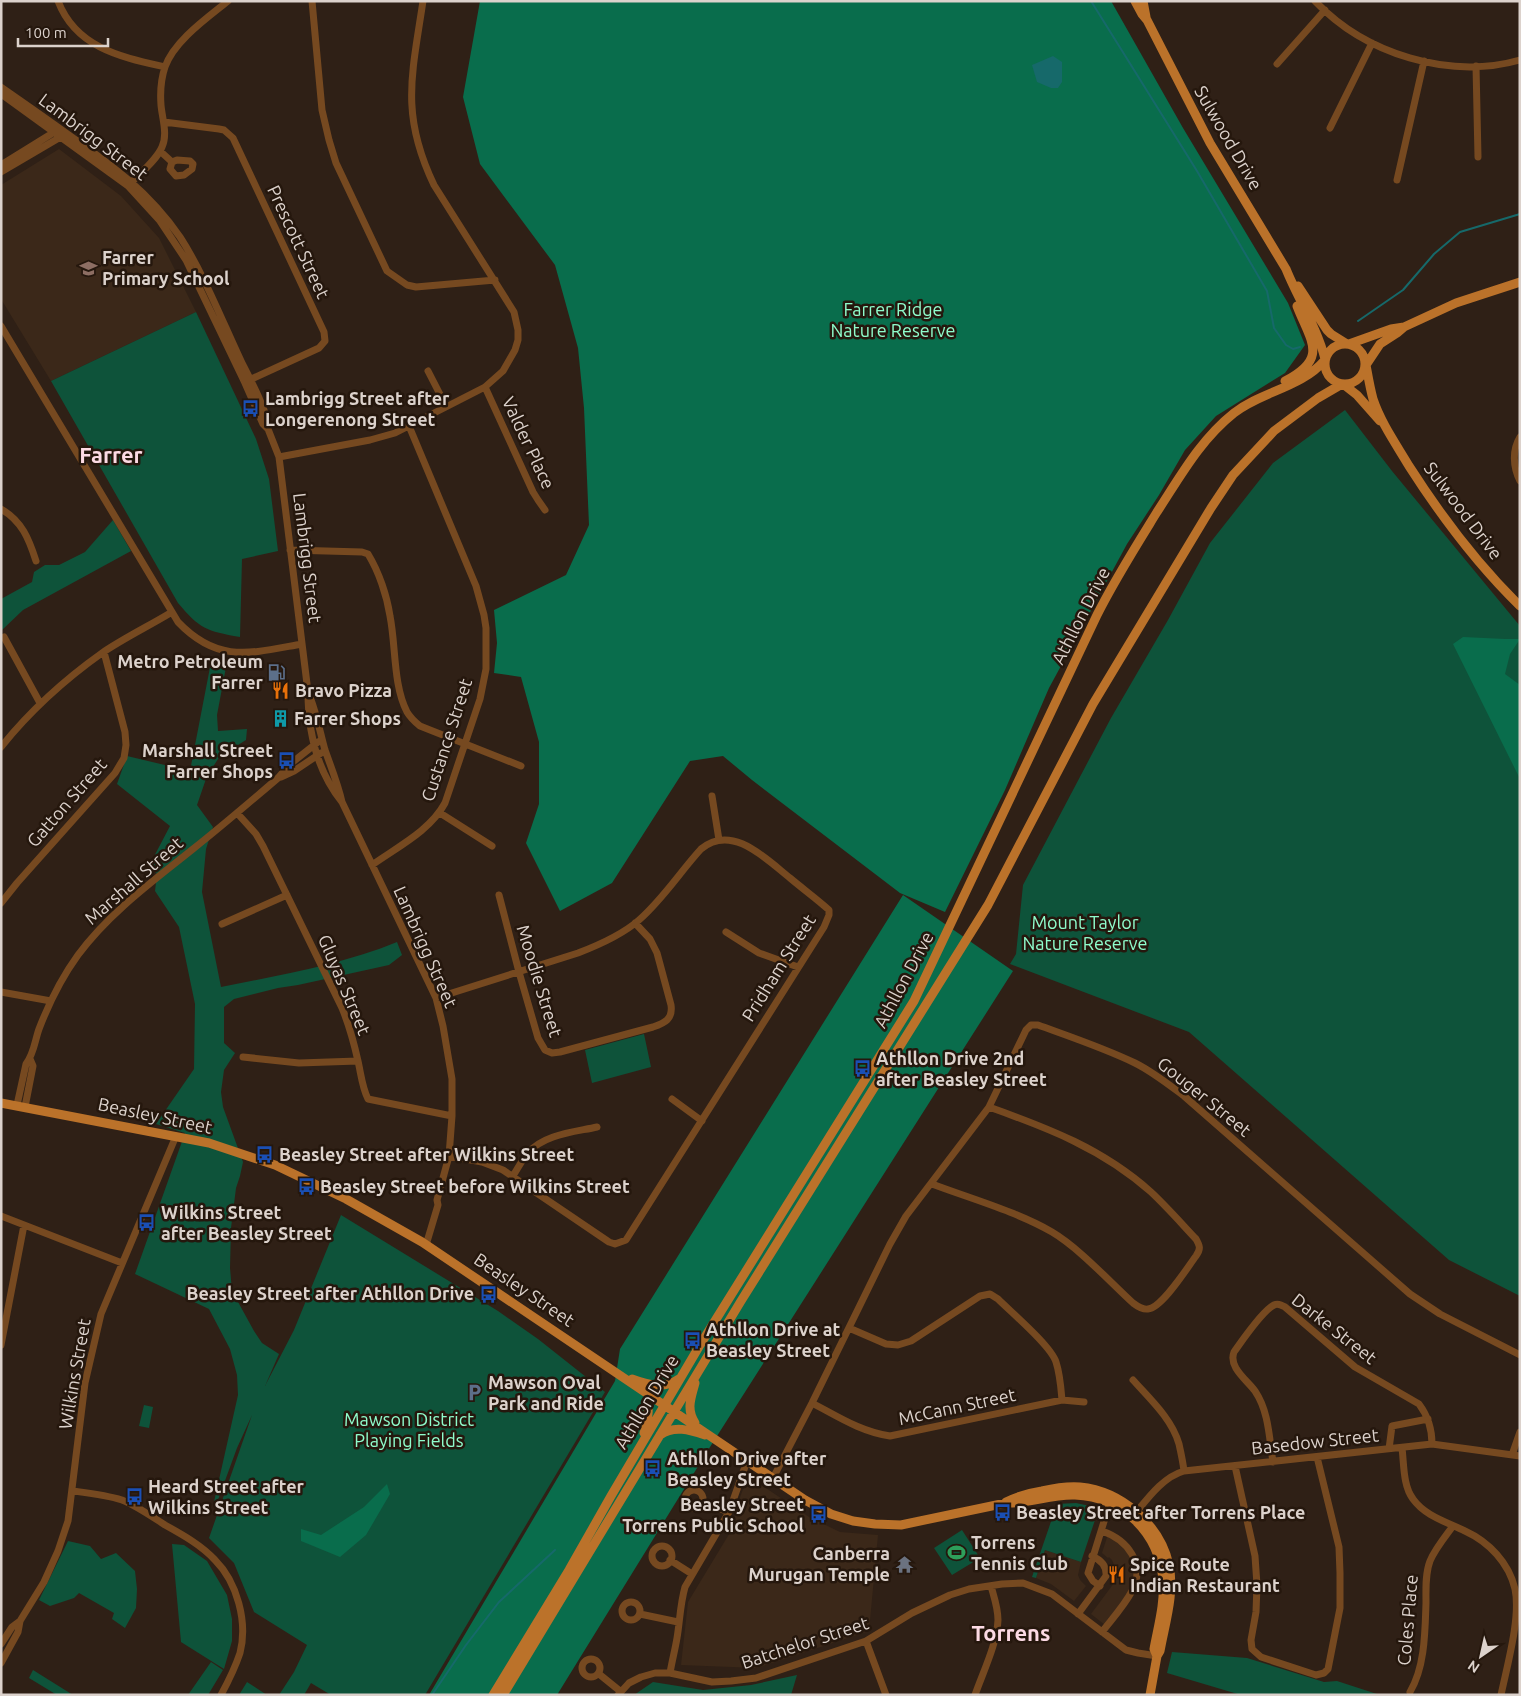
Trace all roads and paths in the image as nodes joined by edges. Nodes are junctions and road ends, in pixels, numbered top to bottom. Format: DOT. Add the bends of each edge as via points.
graph roads {
  1 [pos="58,1"];
  2 [pos="228,1"];
  3 [pos="312,1"];
  4 [pos="423,1"];
  5 [pos="1135,1"];
  6 [pos="1143,1"];
  7 [pos="1315,1"];
  8 [pos="1325,10"];
  9 [pos="1147,20"];
  10 [pos="1372,43"];
  11 [pos="1520,60"];
  12 [pos="1424,61"];
  13 [pos="1277,64"];
  14 [pos="1476,66"];
  15 [pos="165,67"];
  16 [pos="1,87"];
  17 [pos="1,94"];
  18 [pos="164,122"];
  19 [pos="1330,128"];
  20 [pos="60,132"];
  21 [pos="160,151"];
  22 [pos="1478,157"];
  23 [pos="172,162"];
  24 [pos="1,165"];
  25 [pos="1,172"];
  26 [pos="1397,180"];
  27 [pos="130,184"];
  28 [pos="1286,269"];
  29 [pos="1290,279"];
  30 [pos="496,280"];
  31 [pos="1520,282"];
  32 [pos="1,326"];
  33 [pos="1404,327"];
  34 [pos="1348,344"];
  35 [pos="1325,360"];
  36 [pos="1366,365"];
  37 [pos="428,371"];
  38 [pos="248,381"];
  39 [pos="1343,384"];
  40 [pos="485,387"];
  41 [pos="1277,390"];
  42 [pos="446,406"];
  43 [pos="409,426"];
  44 [pos="1387,430"];
  45 [pos="1520,437"];
  46 [pos="279,457"];
  47 [pos="1520,480"];
  48 [pos="1,509"];
  49 [pos="545,510"];
  50 [pos="290,550"];
  51 [pos="36,561"];
  52 [pos="1520,606"];
  53 [pos="172,612"];
  54 [pos="4,638"];
  55 [pos="302,644"];
  56 [pos="104,652"];
  57 [pos="308,692"];
  58 [pos="40,703"];
  59 [pos="322,739"];
  60 [pos="464,743"];
  61 [pos="314,744"];
  62 [pos="1,748"];
  63 [pos="325,750"];
  64 [pos="318,755"];
  65 [pos="521,766"];
  66 [pos="278,778"];
  67 [pos="712,796"];
  68 [pos="342,802"];
  69 [pos="237,813"];
  70 [pos="440,813"];
  71 [pos="719,840"];
  72 [pos="492,846"];
  73 [pos="372,865"];
  74 [pos="287,895"];
  75 [pos="499,895"];
  76 [pos="1,903"];
  77 [pos="635,923"];
  78 [pos="222,924"];
  79 [pos="726,932"];
  80 [pos="798,967"];
  81 [pos="519,972"];
  82 [pos="1,992"];
  83 [pos="436,998"];
  84 [pos="51,1001"];
  85 [pos="243,1057"];
  86 [pos="358,1061"];
  87 [pos="672,1099"];
  88 [pos="1,1103"];
  89 [pos="21,1106"];
  90 [pos="988,1107"];
  91 [pos="452,1116"];
  92 [pos="702,1120"];
  93 [pos="597,1127"];
  94 [pos="176,1136"];
  95 [pos="449,1156"];
  96 [pos="513,1176"];
  97 [pos="932,1184"];
  98 [pos="1,1216"];
  99 [pos="24,1225"];
  100 [pos="424,1244"];
  101 [pos="122,1263"];
  102 [pos="849,1328"];
  103 [pos="1,1345"];
  104 [pos="1520,1355"];
  105 [pos="618,1373"];
  106 [pos="697,1373"];
  107 [pos="680,1379"];
  108 [pos="1133,1380"];
  109 [pos="648,1393"];
  110 [pos="1062,1400"];
  111 [pos="1084,1402"];
  112 [pos="812,1403"];
  113 [pos="665,1404"];
  114 [pos="675,1411"];
  115 [pos="1428,1419"];
  116 [pos="696,1425"];
  117 [pos="1520,1432"];
  118 [pos="660,1436"];
  119 [pos="717,1440"];
  120 [pos="1432,1444"];
  121 [pos="639,1447"];
  122 [pos="1402,1448"];
  123 [pos="1389,1449"];
  124 [pos="1516,1456"];
  125 [pos="1317,1457"];
  126 [pos="747,1461"];
  127 [pos="1273,1462"];
  128 [pos="1235,1466"];
  129 [pos="1184,1471"];
  130 [pos="773,1478"];
  131 [pos="72,1491"];
  132 [pos="1111,1500"];
  133 [pos="703,1503"];
  134 [pos="729,1512"];
  135 [pos="1135,1514"];
  136 [pos="1453,1526"];
  137 [pos="1102,1531"];
  138 [pos="1092,1556"];
  139 [pos="670,1560"];
  140 [pos="692,1574"];
  141 [pos="991,1586"];
  142 [pos="1100,1586"];
  143 [pos="640,1614"];
  144 [pos="1078,1614"];
  145 [pos="20,1622"];
  146 [pos="678,1622"];
  147 [pos="1518,1624"];
  148 [pos="1102,1632"];
  149 [pos="866,1641"];
  150 [pos="1,1644"];
  151 [pos="1157,1656"];
  152 [pos="1,1663"];
  153 [pos="670,1673"];
  154 [pos="599,1674"];
  155 [pos="1410,1692"];
  156 [pos="619,1693"];
  157 [pos="220,1695"];
  158 [pos="493,1695"];
  159 [pos="503,1695"];
  160 [pos="886,1695"];
  161 [pos="976,1695"];
  162 [pos="1150,1695"];
  163 [pos="1501,1695"];
  1 -- 15 [label="street" via="72,26 91,43"];
  2 -- 15 [label="street" via="180,44"];
  3 -- 30 [label="street" via="322,110 329,140 341,175 387,271 406,285 416,287"];
  4 -- 30 [label="street" via="411,82 418,144 434,185"];
  5 -- 9 [label="main road, Sulwood Drive"];
  6 -- 9 [label="main road, Sulwood Drive"];
  7 -- 8 [label="street"];
  8 -- 10 [label="street"];
  8 -- 13 [label="street"];
  9 -- 28 [label="main road, Sulwood Drive" via="1210,143"];
  10 -- 12 [label="street"];
  10 -- 19 [label="street"];
  11 -- 14 [label="street"];
  12 -- 14 [label="street"];
  12 -- 26 [label="street"];
  14 -- 22 [label="street"];
  15 -- 18 [label="street" via="161,86"];
  16 -- 20 [label="street, Lambrigg Street"];
  17 -- 20 [label="street, Lambrigg Street"];
  18 -- 21 [label="street" via="165,137"];
  18 -- 38 [label="street, Prescott Street" via="224,130 232,138 324,332 325,341 320,348"];
  20 -- 24 [label="street"];
  20 -- 25 [label="street"];
  20 -- 27 [label="street, Lambrigg Street"];
  21 -- 23 [label="street"];
  21 -- 27 [label="street"];
  27 -- 38 [label="street, Lambrigg Street" via="165,218 192,257"];
  28 -- 29 [label="main road, Sulwood Drive"];
  28 -- 34 [label="main road, Sulwood Drive" via="1327,330"];
  29 -- 35 [label="main road, Sulwood Drive" via="1322,346"];
  29 -- 41 [label="main road" via="1290,288 1312,341 1313,352 1307,366 1282,382"];
  30 -- 40 [label="street" via="514,312 518,340 503,371"];
  31 -- 33 [label="main road" via="1456,303"];
  32 -- 53 [label="street"];
  33 -- 34 [label="main road"];
  33 -- 36 [label="main road" via="1380,344"];
  34 -- 35 [label="main road" via="1332,349"];
  34 -- 36 [label="main road" via="1360,349"];
  35 -- 39 [label="main road" via="1328,376"];
  35 -- 41 [label="main road, Athllon Drive" via="1302,380"];
  36 -- 39 [label="main road" via="1358,380"];
  36 -- 44 [label="main road, Sulwood Drive" via="1373,399"];
  37 -- 42 [label="street"];
  38 -- 46 [label="street, Lambrigg Street" via="269,424"];
  39 -- 44 [label="main road, Sulwood Drive" via="1357,395"];
  39 -- 106 [label="main road, Athllon Drive" via="1318,398 1274,432 1246,460 1215,502 1093,704 984,912"];
  40 -- 42 [label="street"];
  40 -- 49 [label="street, Valder Place" via="533,492"];
  41 -- 107 [label="main road, Athllon Drive" via="1238,410 1201,445 1115,581 914,1001"];
  42 -- 43 [label="street"];
  43 -- 46 [label="street" via="370,440"];
  43 -- 60 [label="street, Custance Street" via="476,586 484,615 486,669 480,699"];
  44 -- 52 [label="main road, Sulwood Drive" via="1458,537"];
  45 -- 47 [label="street" via="1514,464"];
  46 -- 50 [label="street, Lambrigg Street"];
  48 -- 51 [label="street" via="20,524"];
  50 -- 55 [label="street, Lambrigg Street"];
  50 -- 60 [label="street" via="368,554 390,615 398,682 407,712 420,726"];
  53 -- 55 [label="street" via="186,631 220,650 253,653"];
  53 -- 56 [label="street"];
  54 -- 58 [label="street"];
  55 -- 57 [label="street, Lambrigg Street"];
  56 -- 58 [label="street"];
  56 -- 76 [label="street, Gatton Street" via="125,732 124,758 106,784"];
  57 -- 59 [label="street, Lambrigg Street"];
  57 -- 61 [label="street, Lambrigg Street" via="308,716"];
  58 -- 62 [label="street"];
  59 -- 61 [label="street, Marshall Street"];
  59 -- 63 [label="street, Lambrigg Street"];
  60 -- 65 [label="street"];
  60 -- 70 [label="street, Custance Street"];
  61 -- 64 [label="street, Lambrigg Street"];
  61 -- 66 [label="street, Marshall Street"];
  63 -- 64 [label="street, Marshall Street"];
  63 -- 68 [label="street, Lambrigg Street"];
  64 -- 66 [label="street, Marshall Street"];
  64 -- 68 [label="street, Lambrigg Street" via="332,790"];
  66 -- 69 [label="street, Marshall Street"];
  67 -- 71 [label="street"];
  68 -- 73 [label="street, Lambrigg Street"];
  69 -- 74 [label="street, Gluyas Street" via="256,834"];
  69 -- 84 [label="street, Marshall Street" via="96,932 64,976"];
  70 -- 72 [label="street"];
  70 -- 73 [label="street, Custance Street"];
  71 -- 77 [label="street" via="701,849"];
  71 -- 80 [label="street, Pridham Street" via="750,847 829,910 827,921"];
  73 -- 83 [label="street, Lambrigg Street"];
  74 -- 78 [label="street"];
  74 -- 86 [label="street, Gluyas Street" via="342,1008"];
  75 -- 81 [label="street, Moodie Street"];
  77 -- 81 [label="street" via="594,947"];
  77 -- 81 [label="street, Moodie Street" via="650,939 657,953 672,1011 664,1024 552,1053 545,1050 538,1038"];
  79 -- 80 [label="street" via="759,954"];
  80 -- 92 [label="street, Pridham Street"];
  81 -- 83 [label="street"];
  82 -- 84 [label="street"];
  83 -- 91 [label="street, Lambrigg Street" via="451,1071"];
  84 -- 89 [label="street, Marshall Street" via="30,1059 33,1066"];
  85 -- 86 [label="street" via="299,1063"];
  86 -- 91 [label="street, Gluyas Street" via="368,1100"];
  87 -- 92 [label="street"];
  88 -- 89 [label="main road, Beasley Street"];
  89 -- 94 [label="main road, Beasley Street"];
  90 -- 97 [label="street, Gouger Street"];
  90 -- 97 [label="street" via="1063,1134 1115,1165 1151,1192 1196,1239 1200,1250 1196,1256 1164,1299 1156,1306 1144,1309 1053,1233 1001,1209"];
  90 -- 104 [label="street, Gouger Street" via="1026,1030 1031,1026 1038,1025 1137,1064 1184,1096 1410,1294 1440,1314"];
  91 -- 95 [label="street, Lambrigg Street"];
  92 -- 96 [label="street, Pridham Street" via="632,1232 620,1243 609,1242"];
  93 -- 96 [label="street" via="539,1143 526,1154"];
  94 -- 100 [label="main road, Beasley Street" via="225,1148 317,1184"];
  94 -- 101 [label="street, Wilkins Street"];
  95 -- 96 [label="street, Pridham Street" via="482,1162"];
  95 -- 100 [label="street, Lambrigg Street" via="438,1205"];
  97 -- 102 [label="street, Gouger Street" via="906,1216"];
  98 -- 99 [label="street"];
  99 -- 101 [label="street"];
  99 -- 103 [label="street"];
  100 -- 105 [label="main road, Beasley Street"];
  101 -- 131 [label="street, Wilkins Street" via="101,1314 94,1343"];
  102 -- 110 [label="street" via="886,1344 898,1345 911,1341 980,1296 990,1294 1056,1360"];
  102 -- 112 [label="street, Gouger Street"];
  105 -- 107 [label="main road" via="663,1386"];
  105 -- 109 [label="main road, Beasley Street"];
  106 -- 114 [label="main road, Athllon Drive"];
  106 -- 116 [label="main road" via="689,1404 690,1416"];
  107 -- 113 [label="main road, Athllon Drive"];
  108 -- 129 [label="street" via="1172,1428 1179,1443"];
  109 -- 113 [label="main road, Beasley Street"];
  109 -- 121 [label="main road" via="647,1425"];
  110 -- 111 [label="street, McCann Street"];
  110 -- 112 [label="street, McCann Street" via="890,1436 873,1434"];
  112 -- 130 [label="street, Gouger Street"];
  113 -- 114 [label="main road, Beasley Street"];
  113 -- 121 [label="main road, Athllon Drive"];
  114 -- 116 [label="main road, Beasley Street"];
  114 -- 118 [label="main road, Athllon Drive"];
  115 -- 120 [label="street"];
  115 -- 123 [label="street" via="1392,1426"];
  115 -- 127 [label="street, Darke Street" via="1419,1404 1355,1367 1279,1304 1265,1312 1232,1356 1236,1368 1264,1407"];
  116 -- 119 [label="main road, Beasley Street"];
  117 -- 124 [label="street"];
  118 -- 119 [label="main road" via="677,1429"];
  118 -- 159 [label="main road, Athllon Drive"];
  119 -- 126 [label="main road, Beasley Street"];
  120 -- 122 [label="street, Basedow Street"];
  120 -- 124 [label="street, Basedow Street"];
  121 -- 158 [label="main road, Athllon Drive"];
  122 -- 123 [label="street, Basedow Street"];
  122 -- 136 [label="street" via="1404,1473 1412,1498 1427,1512"];
  123 -- 125 [label="street, Basedow Street"];
  125 -- 127 [label="street, Basedow Street"];
  125 -- 128 [label="street" via="1339,1547 1340,1608 1328,1669 1316,1675 1261,1657 1252,1649 1256,1556"];
  126 -- 130 [label="main road, Beasley Street"];
  126 -- 134 [label="street"];
  127 -- 128 [label="street, Basedow Street"];
  128 -- 129 [label="street, Basedow Street"];
  129 -- 135 [label="street, Basedow Street" via="1168,1478"];
  130 -- 132 [label="main road, Beasley Street" via="831,1514 875,1524 901,1524 1067,1486 1094,1489"];
  131 -- 145 [label="street, Wilkins Street" via="68,1521 58,1551"];
  131 -- 157 [label="street" via="112,1498 134,1506 187,1537 216,1561 228,1577 237,1596 242,1633 234,1670"];
  132 -- 135 [label="main road, Beasley Street"];
  132 -- 137 [label="street"];
  133 -- 134 [label="street"];
  134 -- 140 [label="street"];
  135 -- 151 [label="main road, Beasley Street" via="1156,1533 1169,1565 1170,1598"];
  136 -- 147 [label="street" via="1481,1540 1503,1563 1515,1590"];
  136 -- 155 [label="street, Coles Place" via="1430,1560 1420,1669"];
  137 -- 138 [label="street"];
  137 -- 148 [label="street" via="1128,1547 1136,1573 1131,1593"];
  138 -- 142 [label="street" via="1088,1573"];
  138 -- 142 [label="street" via="1106,1569"];
  139 -- 140 [label="street"];
  140 -- 146 [label="street" via="685,1587"];
  141 -- 144 [label="street, Batchelor Street" via="1018,1582 1028,1584 1052,1594"];
  141 -- 149 [label="street, Batchelor Street" via="950,1595"];
  141 -- 161 [label="street" via="997,1607 996,1635"];
  142 -- 144 [label="street"];
  143 -- 146 [label="street"];
  144 -- 148 [label="street, Batchelor Street"];
  145 -- 150 [label="street, Wilkins Street" via="12,1627"];
  145 -- 152 [label="street, Wilkins Street"];
  146 -- 153 [label="street"];
  147 -- 163 [label="street"];
  148 -- 151 [label="street, Batchelor Street" via="1126,1650"];
  149 -- 153 [label="street, Batchelor Street" via="744,1680 712,1682"];
  149 -- 160 [label="street"];
  151 -- 162 [label="main road, Beasley Street"];
  153 -- 156 [label="street, Batchelor Street" via="641,1677"];
  154 -- 156 [label="street"];
}
